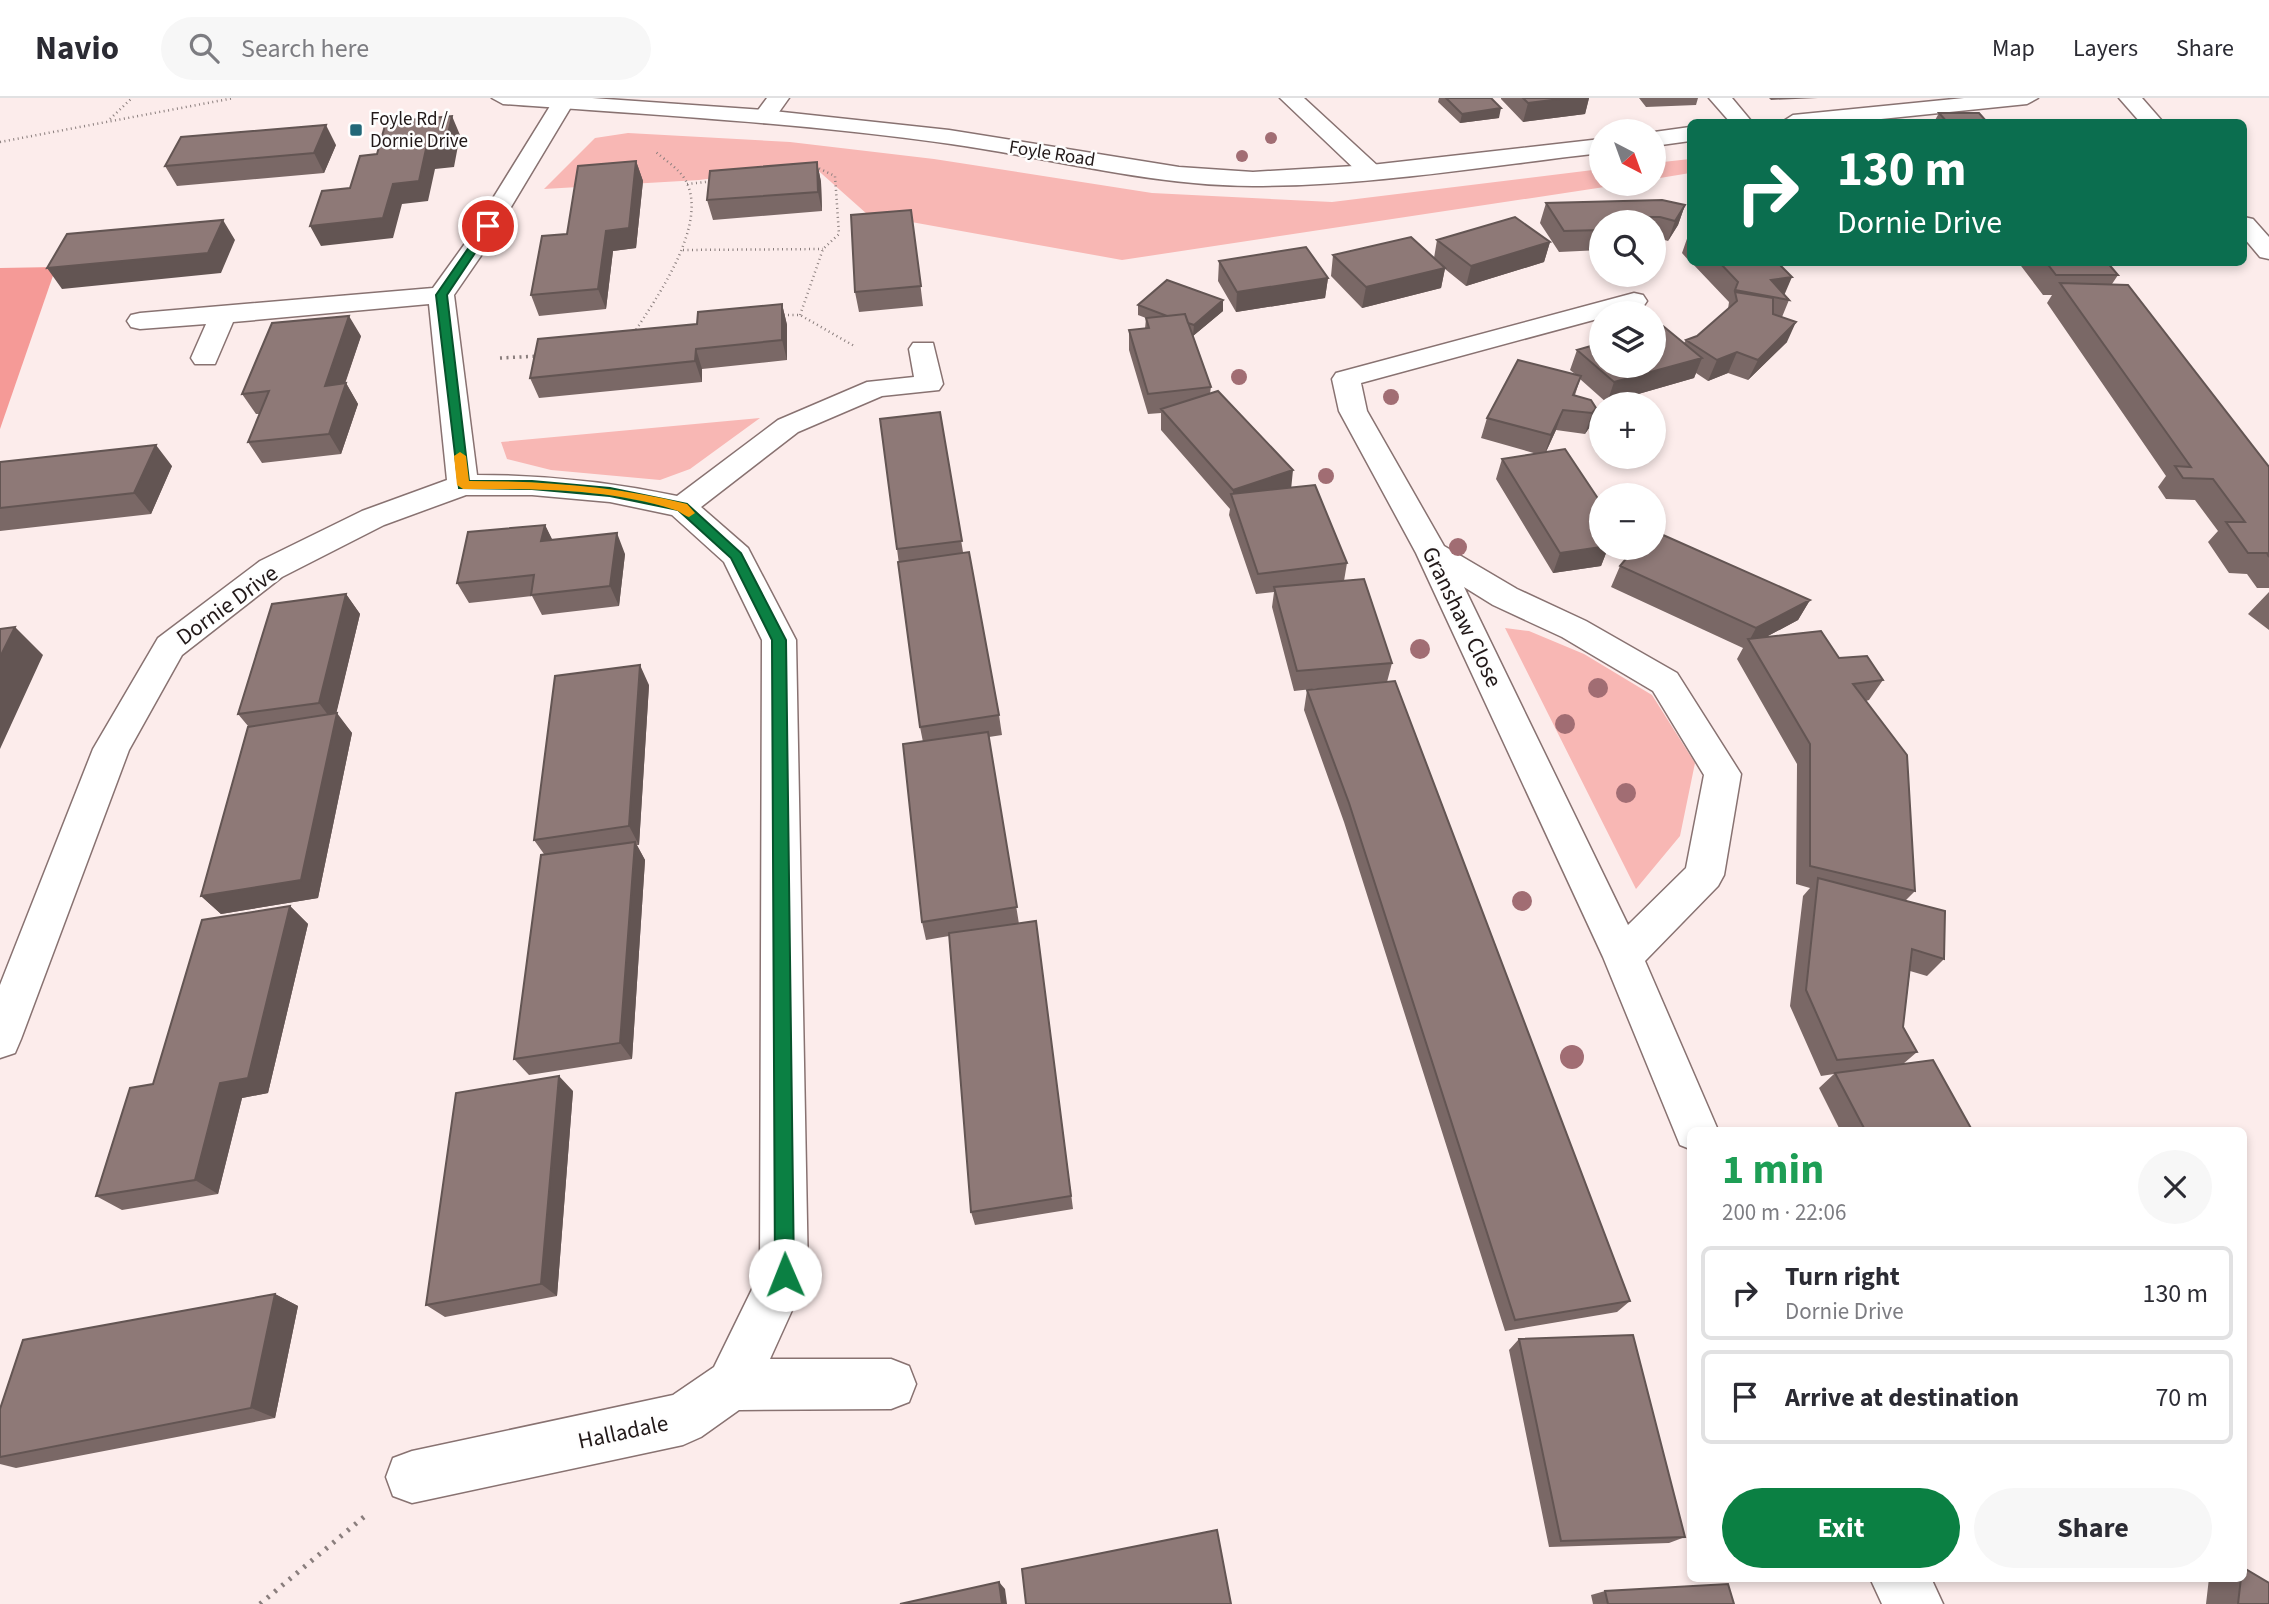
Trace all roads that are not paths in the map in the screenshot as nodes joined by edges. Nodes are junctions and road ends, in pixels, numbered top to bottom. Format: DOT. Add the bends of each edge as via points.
graph roads {
  1 [pos="503,98"];
  2 [pos="778,98"];
  3 [pos="1292,98"];
  4 [pos="1720,98"];
  5 [pos="2027,98"];
  6 [pos="2130,98"];
  7 [pos="564,103"];
  8 [pos="764,117"];
  9 [pos="1738,119"];
  10 [pos="1822,119"];
  11 [pos="2149,119"];
  12 [pos="1687,134"];
  13 [pos="1666,137"];
  14 [pos="1589,147"];
  15 [pos="1371,172"];
  16 [pos="2247,227"];
  17 [pos="2269,252"];
  18 [pos="441,295"];
  19 [pos="1589,313"];
  20 [pos="223,315"];
  21 [pos="140,321"];
  22 [pos="923,349"];
  23 [pos="205,358"];
  24 [pos="463,485"];
  25 [pos="682,507"];
  26 [pos="1432,553"];
  27 [pos="1623,957"];
  28 [pos="0,1039"];
  29 [pos="1695,1127"];
  30 [pos="891,1384"];
  31 [pos="732,1385"];
  32 [pos="412,1477"];
  33 [pos="1877,1582"];
  34 [pos="1900,1582"];
  35 [pos="1885,1604"];
  36 [pos="1915,1604"];
  1 -- 7 [label="main road, Foyle Road"];
  2 -- 8 [label="main road"];
  3 -- 15 [label="main road"];
  4 -- 9 [label="main road"];
  5 -- 10 [label="main road"];
  6 -- 11 [label="main road"];
  7 -- 8 [label="main road, Foyle Road"];
  7 -- 18 [label="main road"];
  8 -- 15 [label="main road, Foyle Road" via="949,137 1179,174 1252,179"];
  12 -- 13 [label="main road"];
  14 -- 15 [label="main road, Foyle Road"];
  16 -- 17 [label="main road"];
  18 -- 20 [label="main road"];
  18 -- 24 [label="main road"];
  19 -- 26 [label="main road, Granshaw Close" via="1346,379 1353,411"];
  20 -- 21 [label="main road"];
  20 -- 23 [label="main road"];
  22 -- 25 [label="main road" via="929,384 877,388 788,426"];
  24 -- 25 [label="main road" via="610,492"];
  24 -- 28 [label="main road, Dornie Drive" via="373,518 271,569 170,647 111,749"];
  25 -- 31 [label="main road" via="737,556 779,640 785,1275"];
  26 -- 27 [label="main road, Granshaw Close"];
  26 -- 27 [label="main road" via="1665,682 1723,774 1704,875"];
  27 -- 29 [label="main road, Granshaw Close"];
  30 -- 31 [label="main road"];
  31 -- 32 [label="main road, Halladale" via="682,1419"];
  33 -- 35 [label="main road"];
  34 -- 36 [label="main road"];
}
